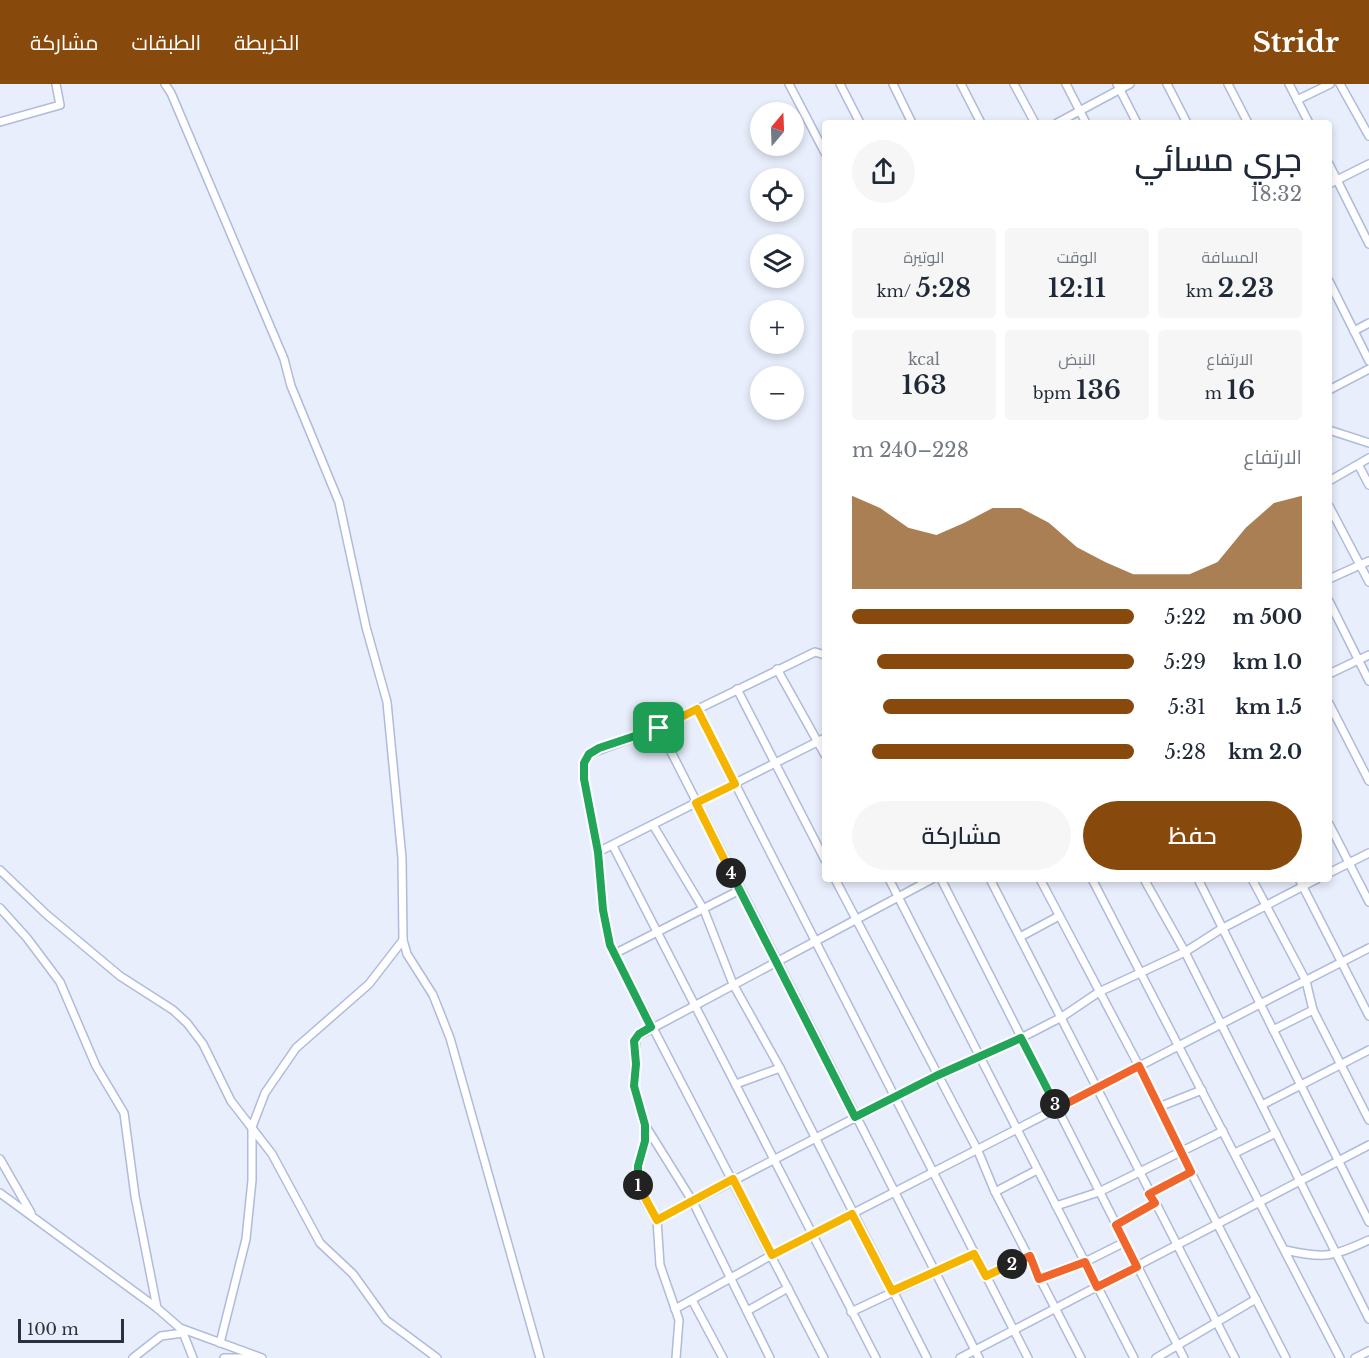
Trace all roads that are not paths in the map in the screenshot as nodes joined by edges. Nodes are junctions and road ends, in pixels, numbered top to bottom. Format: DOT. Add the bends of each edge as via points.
graph roads {
  1 [pos="56,84"];
  2 [pos="165,84"];
  3 [pos="789,84"];
  4 [pos="840,84"];
  5 [pos="893,84"];
  6 [pos="961,84"];
  7 [pos="1014,84"];
  8 [pos="1066,84"];
  9 [pos="1130,84"];
  10 [pos="1167,84"];
  11 [pos="1228,84"];
  12 [pos="1289,84"];
  13 [pos="1330,84"];
  14 [pos="1340,84"];
  15 [pos="1118,87"];
  16 [pos="1297,100"];
  17 [pos="1080,111"];
  18 [pos="858,120"];
  19 [pos="911,120"];
  20 [pos="979,120"];
  21 [pos="1033,120"];
  22 [pos="1063,120"];
  23 [pos="1084,120"];
  24 [pos="1135,120"];
  25 [pos="1185,120"];
  26 [pos="1246,120"];
  27 [pos="1307,120"];
  28 [pos="0,122"];
  29 [pos="1369,136"];
  30 [pos="822,147"];
  31 [pos="1369,164"];
  32 [pos="1332,170"];
  33 [pos="1337,180"];
  34 [pos="1332,182"];
  35 [pos="1369,244"];
  36 [pos="1332,288"];
  37 [pos="1369,323"];
  38 [pos="1354,331"];
  39 [pos="1369,361"];
  40 [pos="1369,369"];
  41 [pos="1332,388"];
  42 [pos="1332,431"];
  43 [pos="1369,443"];
  44 [pos="1369,458"];
  45 [pos="1359,466"];
  46 [pos="1332,480"];
  47 [pos="1369,484"];
  48 [pos="1332,512"];
  49 [pos="1369,561"];
  50 [pos="1360,566"];
  51 [pos="1332,578"];
  52 [pos="1369,582"];
  53 [pos="1332,607"];
  54 [pos="822,654"];
  55 [pos="1369,655"];
  56 [pos="1358,659"];
  57 [pos="777,669"];
  58 [pos="1332,673"];
  59 [pos="1369,681"];
  60 [pos="737,689"];
  61 [pos="697,709"];
  62 [pos="1332,709"];
  63 [pos="659,728"];
  64 [pos="822,740"];
  65 [pos="775,764"];
  66 [pos="1369,781"];
  67 [pos="735,784"];
  68 [pos="696,803"];
  69 [pos="653,825"];
  70 [pos="1332,830"];
  71 [pos="614,846"];
  72 [pos="598,852"];
  73 [pos="1369,853"];
  74 [pos="822,855"];
  75 [pos="1349,863"];
  76 [pos="0,870"];
  77 [pos="1332,872"];
  78 [pos="837,882"];
  79 [pos="890,882"];
  80 [pos="926,882"];
  81 [pos="943,882"];
  82 [pos="992,882"];
  83 [pos="1042,882"];
  84 [pos="1094,882"];
  85 [pos="1146,882"];
  86 [pos="1199,882"];
  87 [pos="1254,882"];
  88 [pos="1301,883"];
  89 [pos="740,890"];
  90 [pos="898,897"];
  91 [pos="1369,902"];
  92 [pos="1267,904"];
  93 [pos="0,908"];
  94 [pos="704,910"];
  95 [pos="1059,916"];
  96 [pos="856,919"];
  97 [pos="1221,929"];
  98 [pos="657,933"];
  99 [pos="1020,938"];
  100 [pos="403,940"];
  101 [pos="818,941"];
  102 [pos="1369,948"];
  103 [pos="1185,952"];
  104 [pos="614,954"];
  105 [pos="776,962"];
  106 [pos="1341,963"];
  107 [pos="1141,974"];
  108 [pos="1306,981"];
  109 [pos="733,984"];
  110 [pos="1099,992"];
  111 [pos="694,1005"];
  112 [pos="1260,1005"];
  113 [pos="1313,1010"];
  114 [pos="1369,1016"];
  115 [pos="1062,1017"];
  116 [pos="1220,1025"];
  117 [pos="651,1027"];
  118 [pos="1273,1030"];
  119 [pos="1021,1038"];
  120 [pos="1180,1046"];
  121 [pos="1369,1050"];
  122 [pos="982,1057"];
  123 [pos="1341,1064"];
  124 [pos="1139,1066"];
  125 [pos="780,1068"];
  126 [pos="936,1076"];
  127 [pos="736,1084"];
  128 [pos="1302,1086"];
  129 [pos="1096,1088"];
  130 [pos="1202,1090"];
  131 [pos="895,1097"];
  132 [pos="1262,1106"];
  133 [pos="1159,1107"];
  134 [pos="1058,1108"];
  135 [pos="855,1117"];
  136 [pos="1369,1120"];
  137 [pos="645,1125"];
  138 [pos="252,1127"];
  139 [pos="1017,1129"];
  140 [pos="1223,1131"];
  141 [pos="1276,1133"];
  142 [pos="814,1138"];
  143 [pos="1369,1145"];
  144 [pos="978,1150"];
  145 [pos="1181,1153"];
  146 [pos="1235,1153"];
  147 [pos="0,1159"];
  148 [pos="775,1159"];
  149 [pos="1337,1159"];
  150 [pos="1038,1170"];
  151 [pos="1138,1171"];
  152 [pos="935,1172"];
  153 [pos="1191,1172"];
  154 [pos="733,1179"];
  155 [pos="1300,1180"];
  156 [pos="895,1192"];
  157 [pos="995,1192"];
  158 [pos="1099,1192"];
  159 [pos="0,1193"];
  160 [pos="1149,1194"];
  161 [pos="693,1202"];
  162 [pos="1259,1202"];
  163 [pos="1155,1203"];
  164 [pos="1056,1206"];
  165 [pos="852,1214"];
  166 [pos="34,1218"];
  167 [pos="657,1220"];
  168 [pos="1369,1222"];
  169 [pos="1116,1225"];
  170 [pos="1218,1225"];
  171 [pos="811,1235"];
  172 [pos="1369,1240"];
  173 [pos="1125,1242"];
  174 [pos="1177,1246"];
  175 [pos="1285,1250"];
  176 [pos="974,1254"];
  177 [pos="772,1255"];
  178 [pos="1337,1255"];
  179 [pos="1030,1256"];
  180 [pos="1085,1262"];
  181 [pos="1137,1267"];
  182 [pos="934,1272"];
  183 [pos="986,1276"];
  184 [pos="730,1279"];
  185 [pos="1039,1279"];
  186 [pos="1097,1287"];
  187 [pos="788,1288"];
  188 [pos="892,1291"];
  189 [pos="1256,1299"];
  190 [pos="692,1300"];
  191 [pos="157,1308"];
  192 [pos="675,1309"];
  193 [pos="1055,1309"];
  194 [pos="747,1311"];
  195 [pos="851,1312"];
  196 [pos="1369,1319"];
  197 [pos="1216,1322"];
  198 [pos="1013,1329"];
  199 [pos="182,1330"];
  200 [pos="220,1342"];
  201 [pos="1178,1346"];
  202 [pos="975,1350"];
  203 [pos="1369,1351"];
  204 [pos="767,1357"];
  205 [pos="133,1358"];
  206 [pos="193,1358"];
  207 [pos="224,1358"];
  208 [pos="251,1358"];
  209 [pos="262,1358"];
  210 [pos="437,1358"];
  211 [pos="540,1358"];
  212 [pos="676,1358"];
  213 [pos="723,1358"];
  214 [pos="824,1358"];
  215 [pos="876,1358"];
  216 [pos="927,1358"];
  217 [pos="960,1358"];
  218 [pos="979,1358"];
  219 [pos="1029,1358"];
  220 [pos="1081,1358"];
  221 [pos="1134,1358"];
  222 [pos="1156,1358"];
  223 [pos="1184,1358"];
  224 [pos="1235,1358"];
  225 [pos="1286,1358"];
  226 [pos="1340,1358"];
  227 [pos="1355,1358"];
  1 -- 28 [label="street" via="60,105"];
  2 -- 100 [label="street" via="281,352 339,502 387,702 402,858"];
  3 -- 30 [label="street"];
  4 -- 18 [label="street"];
  5 -- 19 [label="street"];
  6 -- 20 [label="street"];
  7 -- 21 [label="street"];
  8 -- 17 [label="street"];
  9 -- 15 [label="street"];
  10 -- 25 [label="street"];
  11 -- 26 [label="street"];
  12 -- 16 [label="street"];
  13 -- 16 [label="street"];
  14 -- 29 [label="street"];
  15 -- 17 [label="street"];
  15 -- 24 [label="street"];
  16 -- 27 [label="street"];
  17 -- 22 [label="street"];
  17 -- 23 [label="street"];
  31 -- 33 [label="street"];
  32 -- 33 [label="street"];
  33 -- 34 [label="street"];
  33 -- 35 [label="street"];
  36 -- 38 [label="street"];
  37 -- 38 [label="street"];
  38 -- 39 [label="street"];
  40 -- 41 [label="street"];
  42 -- 43 [label="street"];
  44 -- 45 [label="street"];
  45 -- 46 [label="street"];
  45 -- 47 [label="street"];
  48 -- 50 [label="street"];
  49 -- 50 [label="street"];
  50 -- 51 [label="street"];
  50 -- 52 [label="street"];
  53 -- 56 [label="street"];
  54 -- 57 [label="street" via="815,652"];
  55 -- 56 [label="street"];
  56 -- 58 [label="street"];
  56 -- 59 [label="street"];
  57 -- 60 [label="street"];
  57 -- 64 [label="street"];
  60 -- 61 [label="street"];
  60 -- 65 [label="street"];
  61 -- 63 [label="street"];
  61 -- 67 [label="street"];
  62 -- 66 [label="street"];
  63 -- 68 [label="street"];
  63 -- 72 [label="street" via="599,748 584,763"];
  64 -- 65 [label="street"];
  65 -- 67 [label="street"];
  65 -- 74 [label="street"];
  67 -- 68 [label="street"];
  67 -- 101 [label="street"];
  68 -- 69 [label="street"];
  68 -- 89 [label="street"];
  69 -- 71 [label="street"];
  69 -- 94 [label="street"];
  70 -- 75 [label="street"];
  71 -- 72 [label="street"];
  71 -- 98 [label="street"];
  72 -- 104 [label="street" via="603,910"];
  73 -- 75 [label="street"];
  75 -- 77 [label="street"];
  75 -- 91 [label="street"];
  76 -- 138 [label="street" via="120,976 187,1023 203,1044 231,1101"];
  78 -- 96 [label="street"];
  79 -- 90 [label="street"];
  80 -- 90 [label="street"];
  81 -- 119 [label="street"];
  82 -- 99 [label="street"];
  83 -- 95 [label="street"];
  84 -- 107 [label="street"];
  85 -- 103 [label="street"];
  86 -- 97 [label="street"];
  87 -- 92 [label="street"];
  88 -- 92 [label="street"];
  88 -- 106 [label="street"];
  89 -- 94 [label="street"];
  89 -- 105 [label="street"];
  90 -- 96 [label="street"];
  90 -- 122 [label="street"];
  92 -- 97 [label="street"];
  92 -- 108 [label="street"];
  93 -- 191 [label="street" via="60,982 96,1066 124,1113 135,1196"];
  94 -- 98 [label="street"];
  94 -- 109 [label="street"];
  95 -- 99 [label="street"];
  95 -- 110 [label="street"];
  96 -- 101 [label="street"];
  96 -- 126 [label="street"];
  97 -- 103 [label="street"];
  97 -- 112 [label="street"];
  98 -- 104 [label="street"];
  98 -- 111 [label="street"];
  99 -- 115 [label="street"];
  100 -- 138 [label="street" via="362,991 296,1048 270,1086"];
  100 -- 211 [label="street" via="433,995 450,1038"];
  101 -- 105 [label="street"];
  101 -- 131 [label="street"];
  102 -- 106 [label="street"];
  103 -- 107 [label="street"];
  103 -- 116 [label="street"];
  104 -- 117 [label="street"];
  105 -- 109 [label="street"];
  105 -- 135 [label="street"];
  106 -- 108 [label="street"];
  106 -- 114 [label="street"];
  107 -- 110 [label="street"];
  107 -- 120 [label="street"];
  108 -- 112 [label="street"];
  108 -- 113 [label="street"];
  109 -- 111 [label="street"];
  109 -- 125 [label="street"];
  110 -- 115 [label="street"];
  110 -- 124 [label="street"];
  111 -- 117 [label="street"];
  111 -- 127 [label="street"];
  112 -- 116 [label="street"];
  112 -- 118 [label="street"];
  113 -- 118 [label="street"];
  113 -- 123 [label="street"];
  115 -- 119 [label="street"];
  115 -- 129 [label="street"];
  116 -- 120 [label="street"];
  116 -- 132 [label="street"];
  117 -- 137 [label="street" via="634,1041 634,1086"];
  117 -- 154 [label="street"];
  118 -- 128 [label="street"];
  119 -- 122 [label="street"];
  119 -- 134 [label="street"];
  120 -- 124 [label="street"];
  120 -- 130 [label="street"];
  121 -- 123 [label="street"];
  122 -- 126 [label="street"];
  122 -- 139 [label="street"];
  123 -- 128 [label="street"];
  123 -- 136 [label="street"];
  124 -- 129 [label="street"];
  124 -- 133 [label="street"];
  125 -- 127 [label="street"];
  125 -- 142 [label="street"];
  126 -- 131 [label="street"];
  126 -- 144 [label="street"];
  127 -- 148 [label="street"];
  128 -- 132 [label="street"];
  128 -- 149 [label="street"];
  129 -- 134 [label="street"];
  129 -- 151 [label="street"];
  130 -- 133 [label="street"];
  130 -- 140 [label="street"];
  131 -- 135 [label="street"];
  131 -- 152 [label="street"];
  132 -- 141 [label="street"];
  133 -- 145 [label="street"];
  134 -- 139 [label="street"];
  134 -- 158 [label="street"];
  135 -- 142 [label="street"];
  135 -- 156 [label="street"];
  137 -- 161 [label="street"];
  137 -- 167 [label="street" via="636,1176"];
  138 -- 200 [label="street" via="246,1239"];
  138 -- 210 [label="street" via="272,1154 320,1243 353,1274 386,1320"];
  139 -- 144 [label="street"];
  139 -- 150 [label="street"];
  140 -- 145 [label="street"];
  140 -- 146 [label="street"];
  141 -- 146 [label="street"];
  141 -- 155 [label="street"];
  142 -- 148 [label="street"];
  142 -- 165 [label="street"];
  143 -- 149 [label="street"];
  144 -- 152 [label="street"];
  144 -- 157 [label="street"];
  145 -- 151 [label="street"];
  145 -- 153 [label="street"];
  146 -- 162 [label="street"];
  147 -- 166 [label="street"];
  148 -- 154 [label="street"];
  148 -- 171 [label="street"];
  149 -- 155 [label="street"];
  149 -- 168 [label="street"];
  150 -- 157 [label="street"];
  150 -- 164 [label="street"];
  151 -- 158 [label="street"];
  151 -- 160 [label="street"];
  152 -- 156 [label="street"];
  152 -- 176 [label="street"];
  153 -- 160 [label="street"];
  153 -- 170 [label="street"];
  154 -- 161 [label="street"];
  154 -- 177 [label="street"];
  155 -- 162 [label="street"];
  155 -- 178 [label="street"];
  156 -- 165 [label="street"];
  156 -- 182 [label="street"];
  157 -- 179 [label="street"];
  158 -- 164 [label="street"];
  158 -- 169 [label="street"];
  159 -- 166 [label="street"];
  160 -- 163 [label="street"];
  161 -- 167 [label="street"];
  161 -- 184 [label="street"];
  162 -- 170 [label="street"];
  162 -- 175 [label="street"];
  163 -- 169 [label="street"];
  163 -- 174 [label="street"];
  164 -- 180 [label="street"];
  165 -- 171 [label="street"];
  165 -- 188 [label="street"];
  166 -- 191 [label="street"];
  167 -- 192 [label="street" via="660,1265"];
  169 -- 173 [label="street"];
  170 -- 174 [label="street"];
  170 -- 189 [label="street"];
  171 -- 177 [label="street"];
  171 -- 195 [label="street"];
  172 -- 178 [label="street"];
  173 -- 180 [label="street"];
  173 -- 181 [label="street"];
  174 -- 181 [label="street"];
  174 -- 197 [label="street"];
  175 -- 178 [label="street" via="1320,1257"];
  175 -- 226 [label="street"];
  176 -- 182 [label="street"];
  176 -- 183 [label="street"];
  177 -- 184 [label="street"];
  177 -- 187 [label="street"];
  178 -- 196 [label="street"];
  179 -- 183 [label="street"];
  179 -- 185 [label="street"];
  180 -- 185 [label="street"];
  180 -- 186 [label="street"];
  181 -- 186 [label="street"];
  181 -- 201 [label="street"];
  182 -- 188 [label="street"];
  182 -- 202 [label="street"];
  183 -- 198 [label="street"];
  184 -- 190 [label="street"];
  184 -- 194 [label="street"];
  185 -- 193 [label="street"];
  186 -- 193 [label="street"];
  186 -- 221 [label="street"];
  187 -- 194 [label="street"];
  187 -- 214 [label="street"];
  188 -- 195 [label="street"];
  188 -- 216 [label="street"];
  189 -- 197 [label="street"];
  189 -- 225 [label="street"];
  190 -- 192 [label="street"];
  190 -- 213 [label="street"];
  191 -- 199 [label="street"];
  192 -- 212 [label="street" via="680,1328"];
  193 -- 198 [label="street"];
  193 -- 220 [label="street"];
  194 -- 204 [label="street"];
  195 -- 215 [label="street"];
  197 -- 201 [label="street"];
  197 -- 224 [label="street"];
  198 -- 202 [label="street"];
  198 -- 219 [label="street"];
  199 -- 200 [label="street"];
  199 -- 205 [label="street" via="161,1336"];
  199 -- 206 [label="street"];
  200 -- 209 [label="street"];
  201 -- 222 [label="street"];
  201 -- 223 [label="street"];
  202 -- 217 [label="street"];
  202 -- 218 [label="street"];
  203 -- 227 [label="street"];
  207 -- 208 [label="street"];
}
